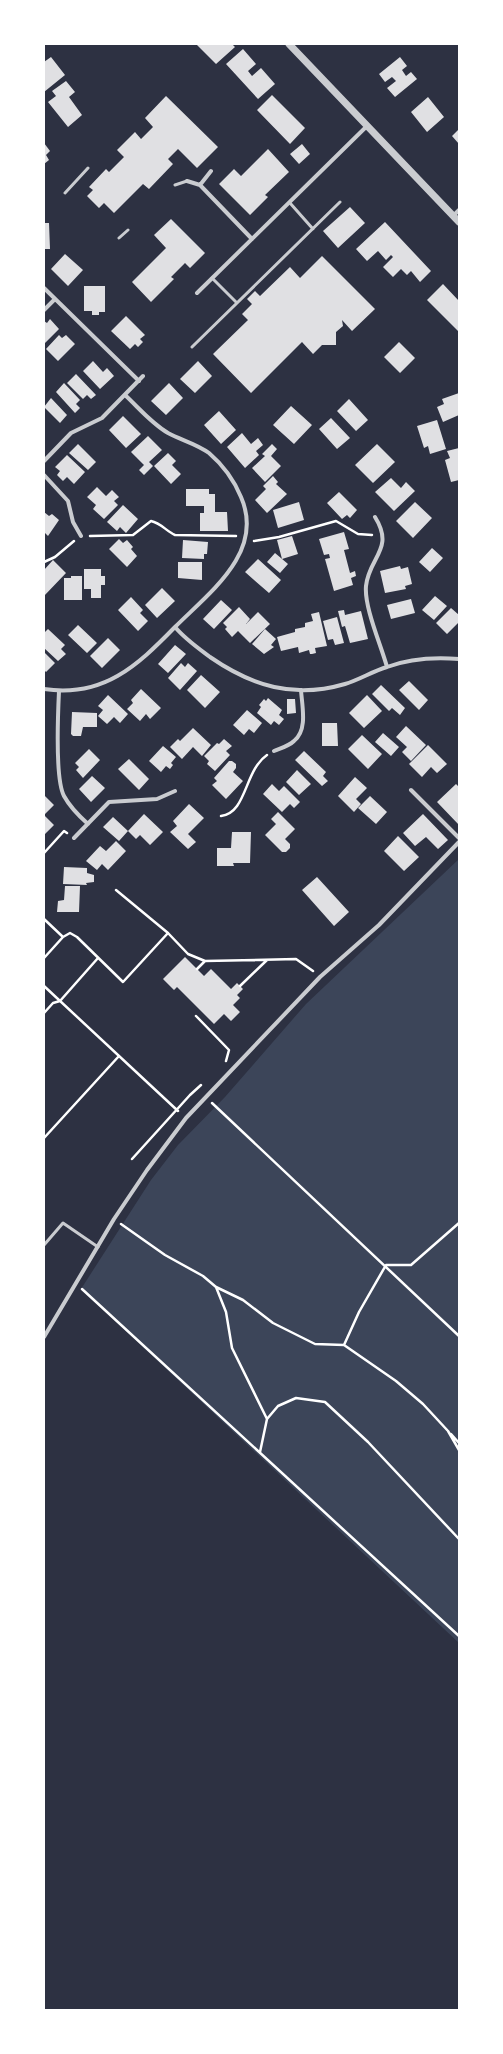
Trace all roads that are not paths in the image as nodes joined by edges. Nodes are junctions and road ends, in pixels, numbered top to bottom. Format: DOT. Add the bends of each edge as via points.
graph roads {
  1 [pos="288,44"];
  2 [pos="367,126"];
  3 [pos="88,168"];
  4 [pos="211,171"];
  5 [pos="187,181"];
  6 [pos="200,184"];
  7 [pos="175,185"];
  8 [pos="65,193"];
  9 [pos="340,202"];
  10 [pos="290,203"];
  11 [pos="459,210"];
  12 [pos="453,216"];
  13 [pos="459,222"];
  14 [pos="313,228"];
  15 [pos="128,230"];
  16 [pos="119,238"];
  17 [pos="252,239"];
  18 [pos="212,278"];
  19 [pos="44,288"];
  20 [pos="197,293"];
  21 [pos="55,299"];
  22 [pos="237,303"];
  23 [pos="44,310"];
  24 [pos="192,347"];
  25 [pos="143,376"];
  26 [pos="139,380"];
  27 [pos="125,395"];
  28 [pos="44,461"];
  29 [pos="44,475"];
  30 [pos="375,517"];
  31 [pos="81,536"];
  32 [pos="175,627"];
  33 [pos="459,659"];
  34 [pos="387,667"];
  35 [pos="44,689"];
  36 [pos="301,690"];
  37 [pos="59,691"];
  38 [pos="274,751"];
  39 [pos="411,790"];
  40 [pos="175,791"];
  41 [pos="88,824"];
  42 [pos="74,838"];
  43 [pos="459,838"];
  44 [pos="459,842"];
  45 [pos="44,1245"];
  46 [pos="98,1247"];
  47 [pos="44,1337"];
  1 -- 2 [label="street"];
  2 -- 10 [label="street"];
  2 -- 12 [label="street"];
  3 -- 8 [label="lane"];
  4 -- 6 [label="street"];
  5 -- 6 [label="street"];
  5 -- 7 [label="lane"];
  6 -- 17 [label="street"];
  9 -- 14 [label="lane"];
  10 -- 14 [label="lane"];
  10 -- 17 [label="street"];
  11 -- 12 [label="street"];
  12 -- 13 [label="street"];
  14 -- 22 [label="lane"];
  15 -- 16 [label="lane"];
  17 -- 18 [label="street"];
  18 -- 20 [label="street"];
  18 -- 22 [label="lane"];
  19 -- 21 [label="street"];
  21 -- 23 [label="street"];
  21 -- 26 [label="street"];
  22 -- 24 [label="lane"];
  25 -- 26 [label="street"];
  26 -- 27 [label="street"];
  27 -- 28 [label="street" via="102,418 71,433"];
  27 -- 32 [label="street" via="157,426 208,452 236,486 245,507 247,530 241,553 231,570"];
  29 -- 31 [label="street" via="68,501"];
  30 -- 34 [label="street" via="382,527 383,535 378,554 368,574 366,587 367,599"];
  32 -- 36 [label="street" via="227,669 250,681 274,688"];
  32 -- 37 [label="street" via="125,673 100,684 74,691"];
  33 -- 34 [label="street" via="416,658"];
  34 -- 36 [label="street" via="346,684 324,689"];
  35 -- 37 [label="street"];
  36 -- 38 [label="street" via="303,727 293,743"];
  37 -- 41 [label="street" via="59,766 63,795"];
  39 -- 43 [label="street"];
  40 -- 41 [label="street" via="157,799 109,802"];
  41 -- 42 [label="street"];
  44 -- 46 [label="street" via="379,925 320,977 186,1118 147,1170"];
  45 -- 46 [label="lane" via="63,1223"];
  46 -- 47 [label="street"];
}
